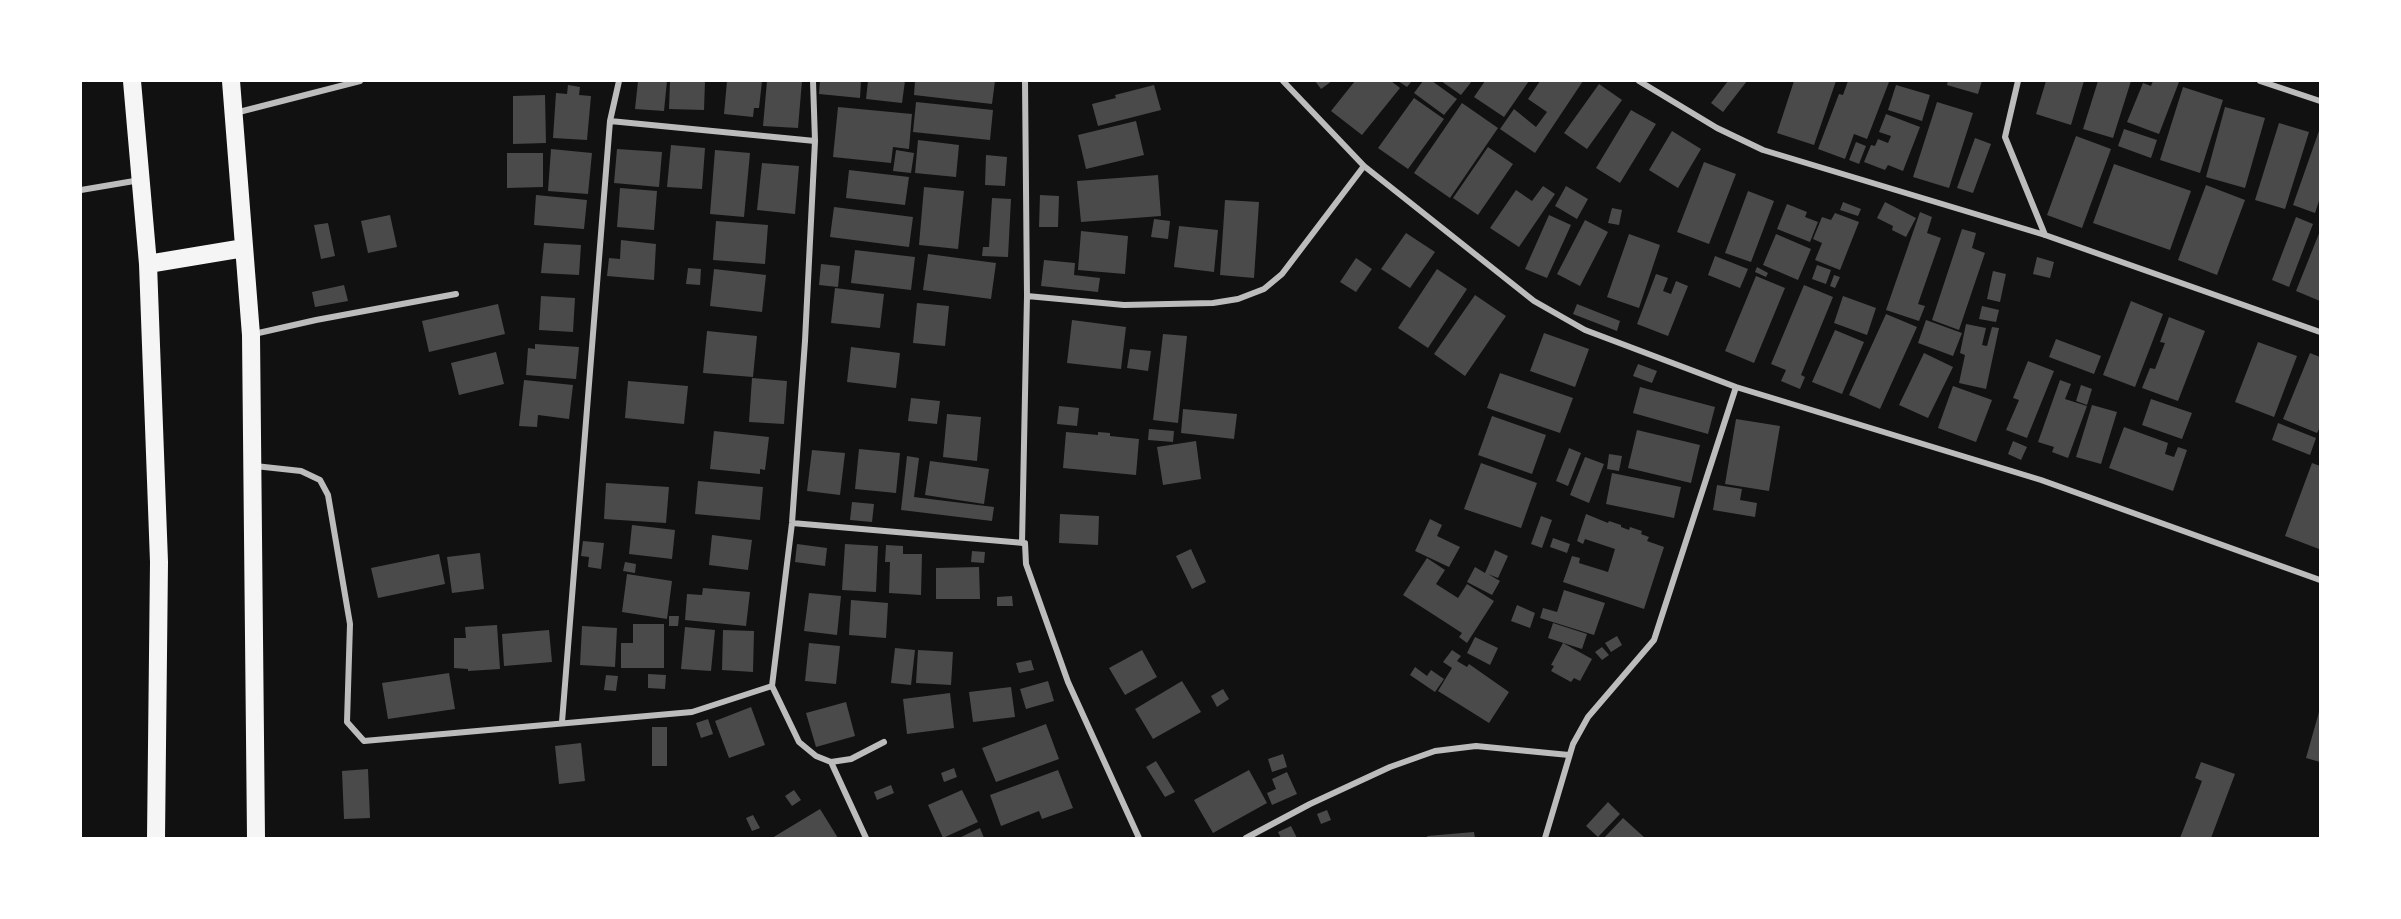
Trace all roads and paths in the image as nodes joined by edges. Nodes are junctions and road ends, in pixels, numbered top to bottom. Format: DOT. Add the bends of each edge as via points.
graph roads {
  1 [pos="132,81"];
  2 [pos="231,81"];
  3 [pos="360,81"];
  4 [pos="619,81"];
  5 [pos="813,81"];
  6 [pos="1025,81"];
  7 [pos="1283,81"];
  8 [pos="1639,81"];
  9 [pos="2018,81"];
  10 [pos="2260,81"];
  11 [pos="2320,101"];
  12 [pos="235,113"];
  13 [pos="610,121"];
  14 [pos="815,141"];
  15 [pos="1364,166"];
  16 [pos="141,179"];
  17 [pos="81,190"];
  18 [pos="2045,235"];
  19 [pos="244,248"];
  20 [pos="148,264"];
  21 [pos="456,294"];
  22 [pos="1027,296"];
  23 [pos="2320,332"];
  24 [pos="251,335"];
  25 [pos="1736,387"];
  26 [pos="253,466"];
  27 [pos="792,523"];
  28 [pos="1025,543"];
  29 [pos="2320,580"];
  30 [pos="772,686"];
  31 [pos="562,722"];
  32 [pos="884,742"];
  33 [pos="1569,755"];
  34 [pos="831,762"];
  35 [pos="156,838"];
  36 [pos="256,838"];
  37 [pos="866,838"];
  38 [pos="1139,838"];
  39 [pos="1246,838"];
  40 [pos="1545,838"];
  1 -- 16 [label="highway"];
  2 -- 12 [label="highway"];
  3 -- 12 [label="street"];
  4 -- 13 [label="street"];
  5 -- 14 [label="street"];
  6 -- 22 [label="street"];
  7 -- 15 [label="street"];
  8 -- 18 [label="street" via="1717,128 1763,150"];
  9 -- 18 [label="street" via="2005,137"];
  10 -- 11 [label="street"];
  12 -- 19 [label="highway"];
  13 -- 14 [label="street"];
  13 -- 31 [label="street"];
  14 -- 27 [label="street"];
  15 -- 22 [label="street" via="1282,274 1264,289 1214,303 1124,305"];
  15 -- 25 [label="street" via="1534,302 1585,330"];
  16 -- 17 [label="street"];
  16 -- 20 [label="highway"];
  18 -- 23 [label="street"];
  19 -- 20 [label="highway"];
  19 -- 24 [label="highway"];
  20 -- 35 [label="highway" via="159,562"];
  21 -- 24 [label="street"];
  22 -- 28 [label="street"];
  24 -- 26 [label="highway"];
  25 -- 29 [label="street" via="2041,480"];
  25 -- 33 [label="street" via="1654,640 1588,717"];
  26 -- 31 [label="street" via="301,471 320,480 328,495 351,624 347,722 364,741"];
  26 -- 36 [label="highway"];
  27 -- 28 [label="street"];
  27 -- 30 [label="street"];
  28 -- 38 [label="street" via="1026,564 1068,682"];
  30 -- 31 [label="street" via="692,712"];
  30 -- 34 [label="street" via="799,742"];
  32 -- 34 [label="street" via="851,759"];
  33 -- 39 [label="street" via="1476,746 1435,751 1350,785"];
  33 -- 40 [label="street"];
  34 -- 37 [label="street"];
}
